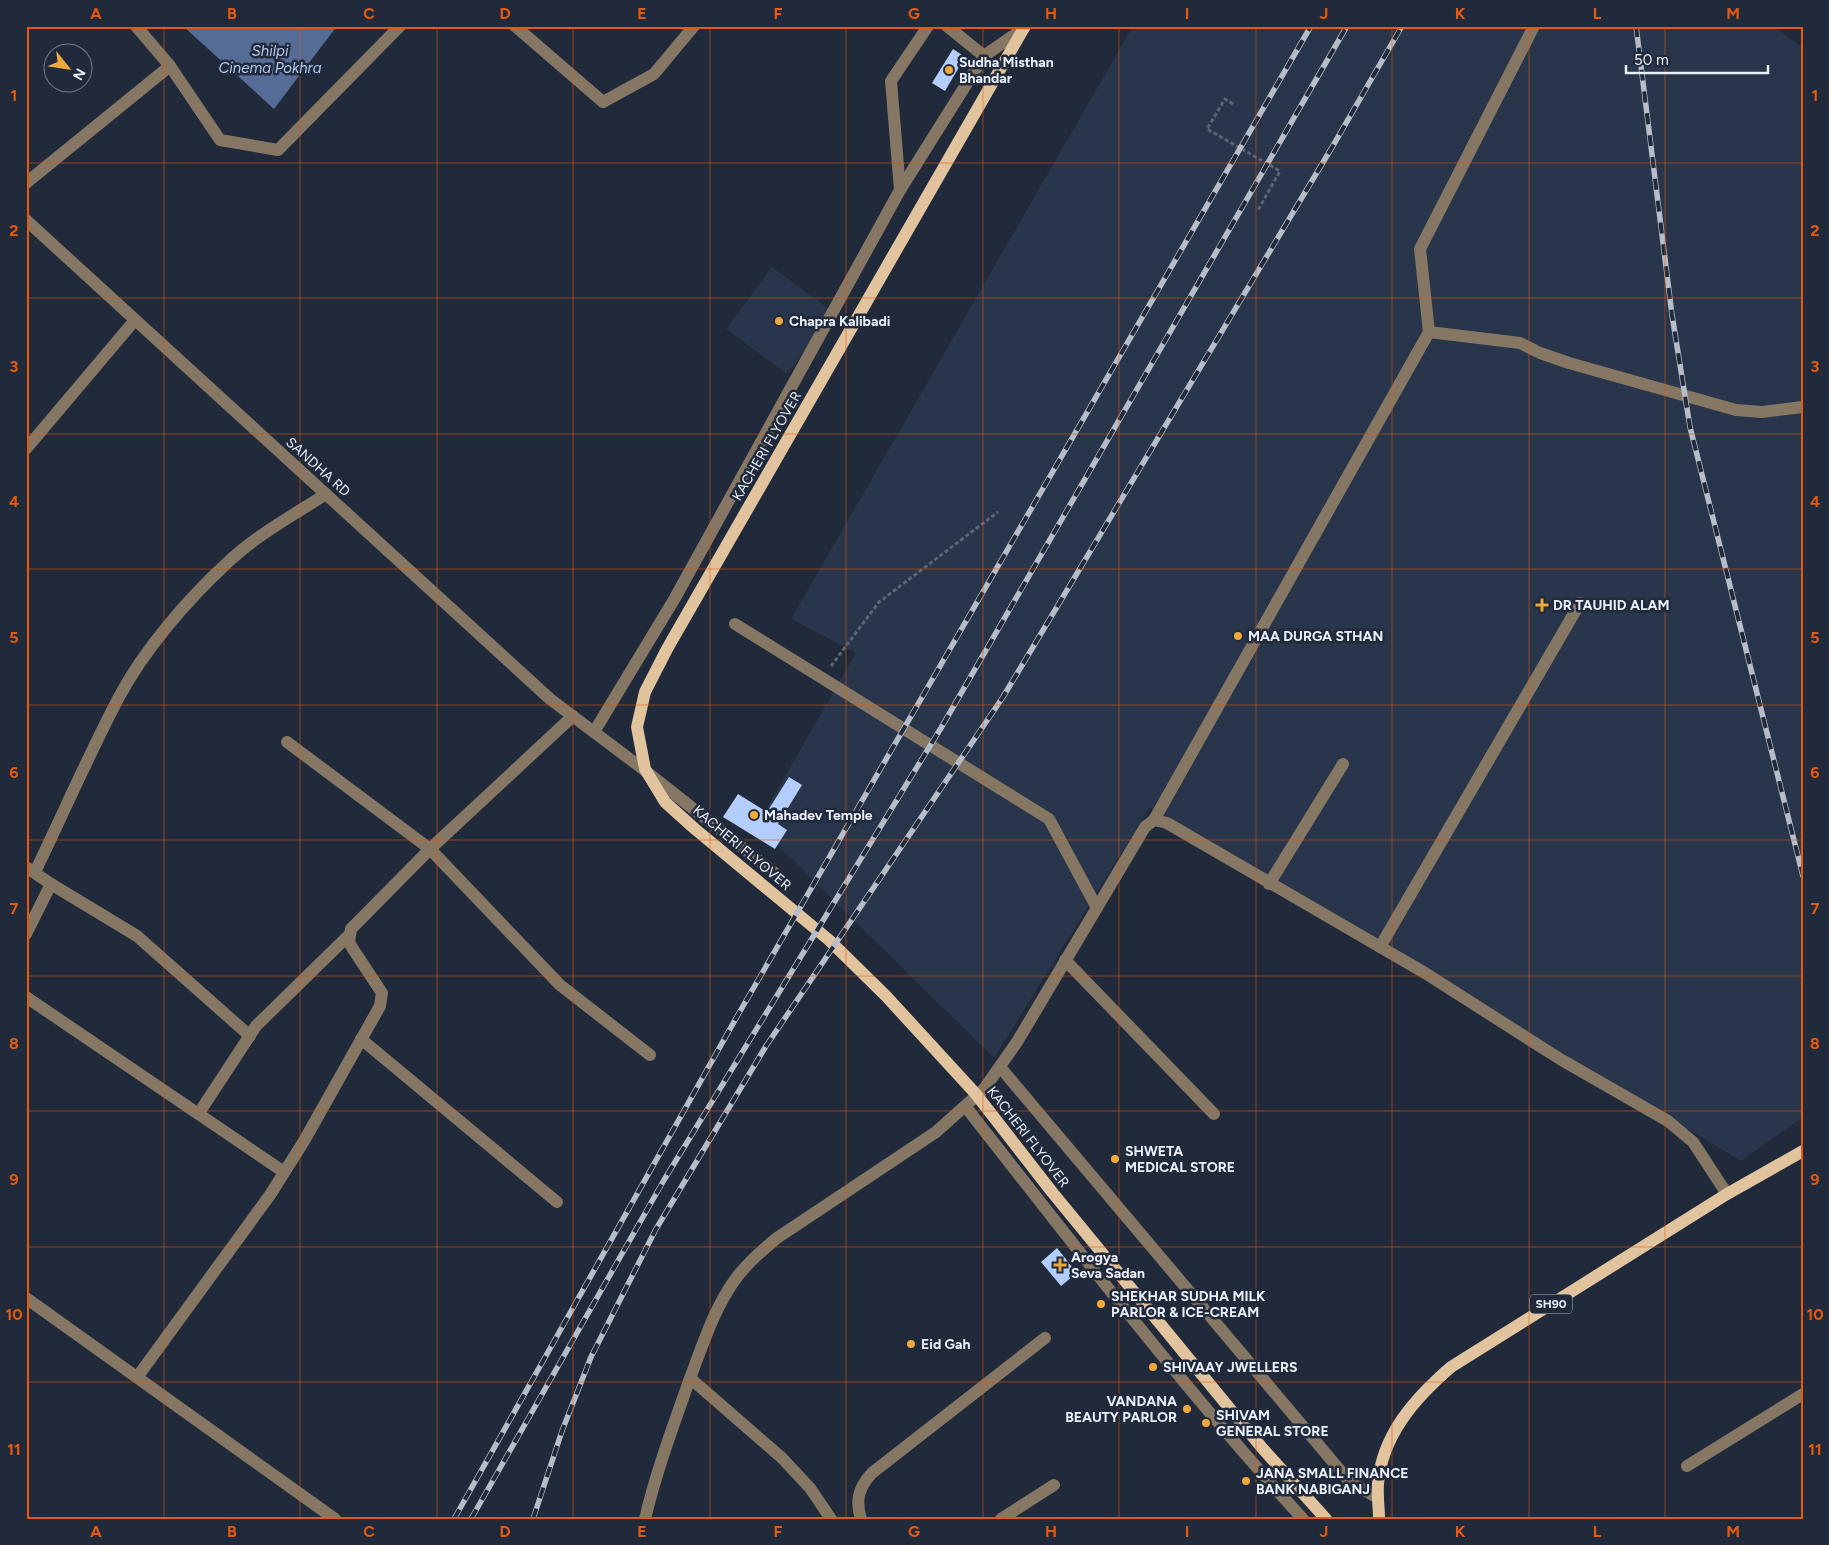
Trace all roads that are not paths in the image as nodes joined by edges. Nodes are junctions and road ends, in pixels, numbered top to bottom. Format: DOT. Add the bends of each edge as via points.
graph roads {
  1 [pos="136,26"];
  2 [pos="400,26"];
  3 [pos="515,26"];
  4 [pos="694,26"];
  5 [pos="928,26"];
  6 [pos="947,26"];
  7 [pos="1534,26"];
  8 [pos="1024,27"];
  9 [pos="984,56"];
  10 [pos="170,66"];
  11 [pos="26,183"];
  12 [pos="900,190"];
  13 [pos="26,220"];
  14 [pos="135,320"];
  15 [pos="1429,332"];
  16 [pos="1803,407"];
  17 [pos="26,449"];
  18 [pos="326,494"];
  19 [pos="1580,603"];
  20 [pos="735,624"];
  21 [pos="573,716"];
  22 [pos="594,732"];
  23 [pos="287,742"];
  24 [pos="1343,764"];
  25 [pos="1154,820"];
  26 [pos="430,849"];
  27 [pos="30,869"];
  28 [pos="776,875"];
  29 [pos="51,884"];
  30 [pos="1269,884"];
  31 [pos="1097,908"];
  32 [pos="26,934"];
  33 [pos="349,935"];
  34 [pos="1380,947"];
  35 [pos="1065,960"];
  36 [pos="27,1000"];
  37 [pos="250,1036"];
  38 [pos="361,1039"];
  39 [pos="650,1055"];
  40 [pos="1000,1067"];
  41 [pos="965,1106"];
  42 [pos="199,1113"];
  43 [pos="1214,1114"];
  44 [pos="1803,1151"];
  45 [pos="284,1172"];
  46 [pos="1727,1194"];
  47 [pos="557,1202"];
  48 [pos="26,1298"];
  49 [pos="1045,1338"];
  50 [pos="138,1376"];
  51 [pos="690,1378"];
  52 [pos="1803,1394"];
  53 [pos="1687,1466"];
  54 [pos="1054,1485"];
  55 [pos="1378,1498"];
  56 [pos="828,1514"];
  57 [pos="1299,1518"];
  58 [pos="335,1519"];
  59 [pos="645,1519"];
  60 [pos="861,1519"];
  61 [pos="1001,1519"];
  62 [pos="1326,1519"];
  63 [pos="1379,1519"];
  1 -- 10 [label="street"];
  2 -- 10 [label="street" via="278,150 220,140"];
  3 -- 4 [label="street" via="603,102 654,74"];
  5 -- 12 [label="street" via="891,81"];
  6 -- 9 [label="street"];
  7 -- 15 [label="street" via="1420,249"];
  8 -- 9 [label="street"];
  8 -- 62 [label="main road, KACHERI FLYOVER" via="645,692 637,727 645,769 665,802 829,940 937,1051 1263,1449"];
  9 -- 12 [label="street"];
  10 -- 11 [label="street"];
  12 -- 22 [label="street" via="675,598"];
  13 -- 14 [label="street, SANDHA RD"];
  14 -- 17 [label="street"];
  14 -- 18 [label="street, SANDHA RD"];
  15 -- 16 [label="street" via="1520,342 1569,363 1736,410 1762,412"];
  15 -- 25 [label="street"];
  18 -- 21 [label="street, SANDHA RD" via="550,699"];
  18 -- 27 [label="street" via="226,563 146,655 120,696"];
  19 -- 34 [label="street"];
  20 -- 31 [label="street" via="1049,819"];
  21 -- 22 [label="street, SANDHA RD"];
  21 -- 26 [label="street"];
  22 -- 28 [label="street, SANDHA RD"];
  23 -- 26 [label="street"];
  24 -- 30 [label="street"];
  25 -- 30 [label="street" via="1166,823"];
  25 -- 31 [label="street" via="1145,827"];
  26 -- 33 [label="street" via="356,922"];
  26 -- 39 [label="street" via="560,986"];
  27 -- 29 [label="street"];
  29 -- 32 [label="street"];
  29 -- 37 [label="street" via="137,936"];
  30 -- 34 [label="street"];
  31 -- 35 [label="street"];
  33 -- 37 [label="street" via="256,1026"];
  33 -- 38 [label="street" via="353,949 382,993 380,1006"];
  34 -- 46 [label="street" via="1674,1126 1702,1153"];
  35 -- 40 [label="street"];
  35 -- 43 [label="street"];
  36 -- 42 [label="street"];
  37 -- 42 [label="street"];
  38 -- 45 [label="street"];
  38 -- 47 [label="street"];
  40 -- 41 [label="street" via="984,1089"];
  40 -- 55 [label="street" via="1348,1481"];
  41 -- 51 [label="street" via="936,1132 777,1238 753,1258 719,1306"];
  41 -- 57 [label="street" via="1149,1337"];
  42 -- 45 [label="street"];
  44 -- 46 [label="main road, SH90"];
  45 -- 50 [label="street"];
  46 -- 55 [label="main road, SH90" via="1450,1367 1423,1391 1393,1434 1380,1472"];
  48 -- 50 [label="street"];
  49 -- 60 [label="street" via="872,1472 859,1492"];
  50 -- 58 [label="street"];
  51 -- 56 [label="street" via="782,1458 810,1488"];
  51 -- 59 [label="street" via="656,1473"];
  52 -- 53 [label="street"];
  54 -- 61 [label="street"];
  55 -- 63 [label="main road, SH90"];
}
